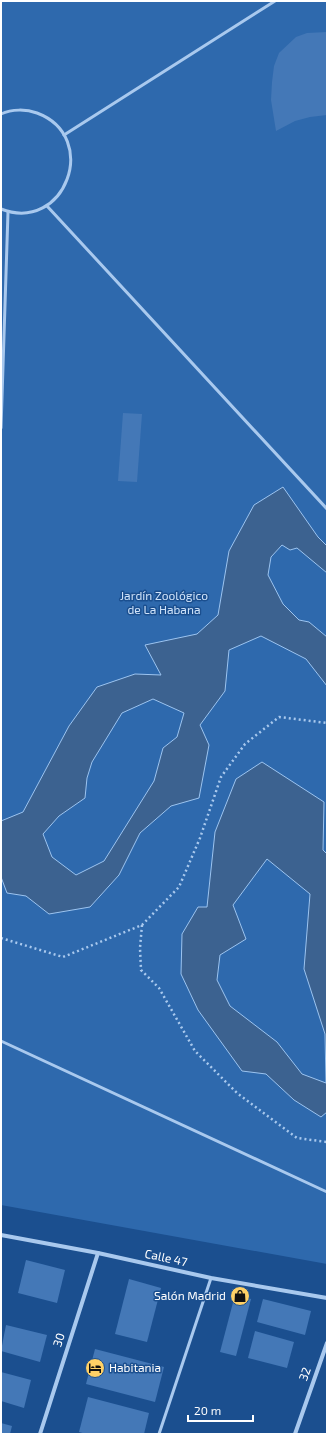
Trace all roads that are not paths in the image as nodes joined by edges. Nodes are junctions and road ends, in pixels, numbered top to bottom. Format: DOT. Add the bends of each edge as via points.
graph roads {
  1 [pos="275,1"];
  2 [pos="1,114"];
  3 [pos="64,135"];
  4 [pos="47,206"];
  5 [pos="1,209"];
  6 [pos="8,212"];
  7 [pos="1,428"];
  8 [pos="327,509"];
  9 [pos="1,1041"];
  10 [pos="327,1192"];
  11 [pos="1,1235"];
  12 [pos="98,1253"];
  13 [pos="211,1278"];
  14 [pos="327,1298"];
  15 [pos="327,1343"];
  16 [pos="40,1434"];
  17 [pos="159,1434"];
  18 [pos="294,1434"];
  1 -- 3 [label="lane"];
  2 -- 3 [label="lane" via="18,110 32,111 55,124"];
  3 -- 4 [label="lane" via="71,160 70,174 65,186"];
  4 -- 6 [label="lane" via="21,213"];
  4 -- 8 [label="lane"];
  5 -- 6 [label="lane"];
  6 -- 7 [label="lane"];
  9 -- 10 [label="lane"];
  11 -- 12 [label="street, Calle 47"];
  12 -- 13 [label="street, Calle 47"];
  12 -- 16 [label="street, 30"];
  13 -- 14 [label="street, Calle 47"];
  13 -- 17 [label="lane"];
  15 -- 18 [label="street, 32"];
}
